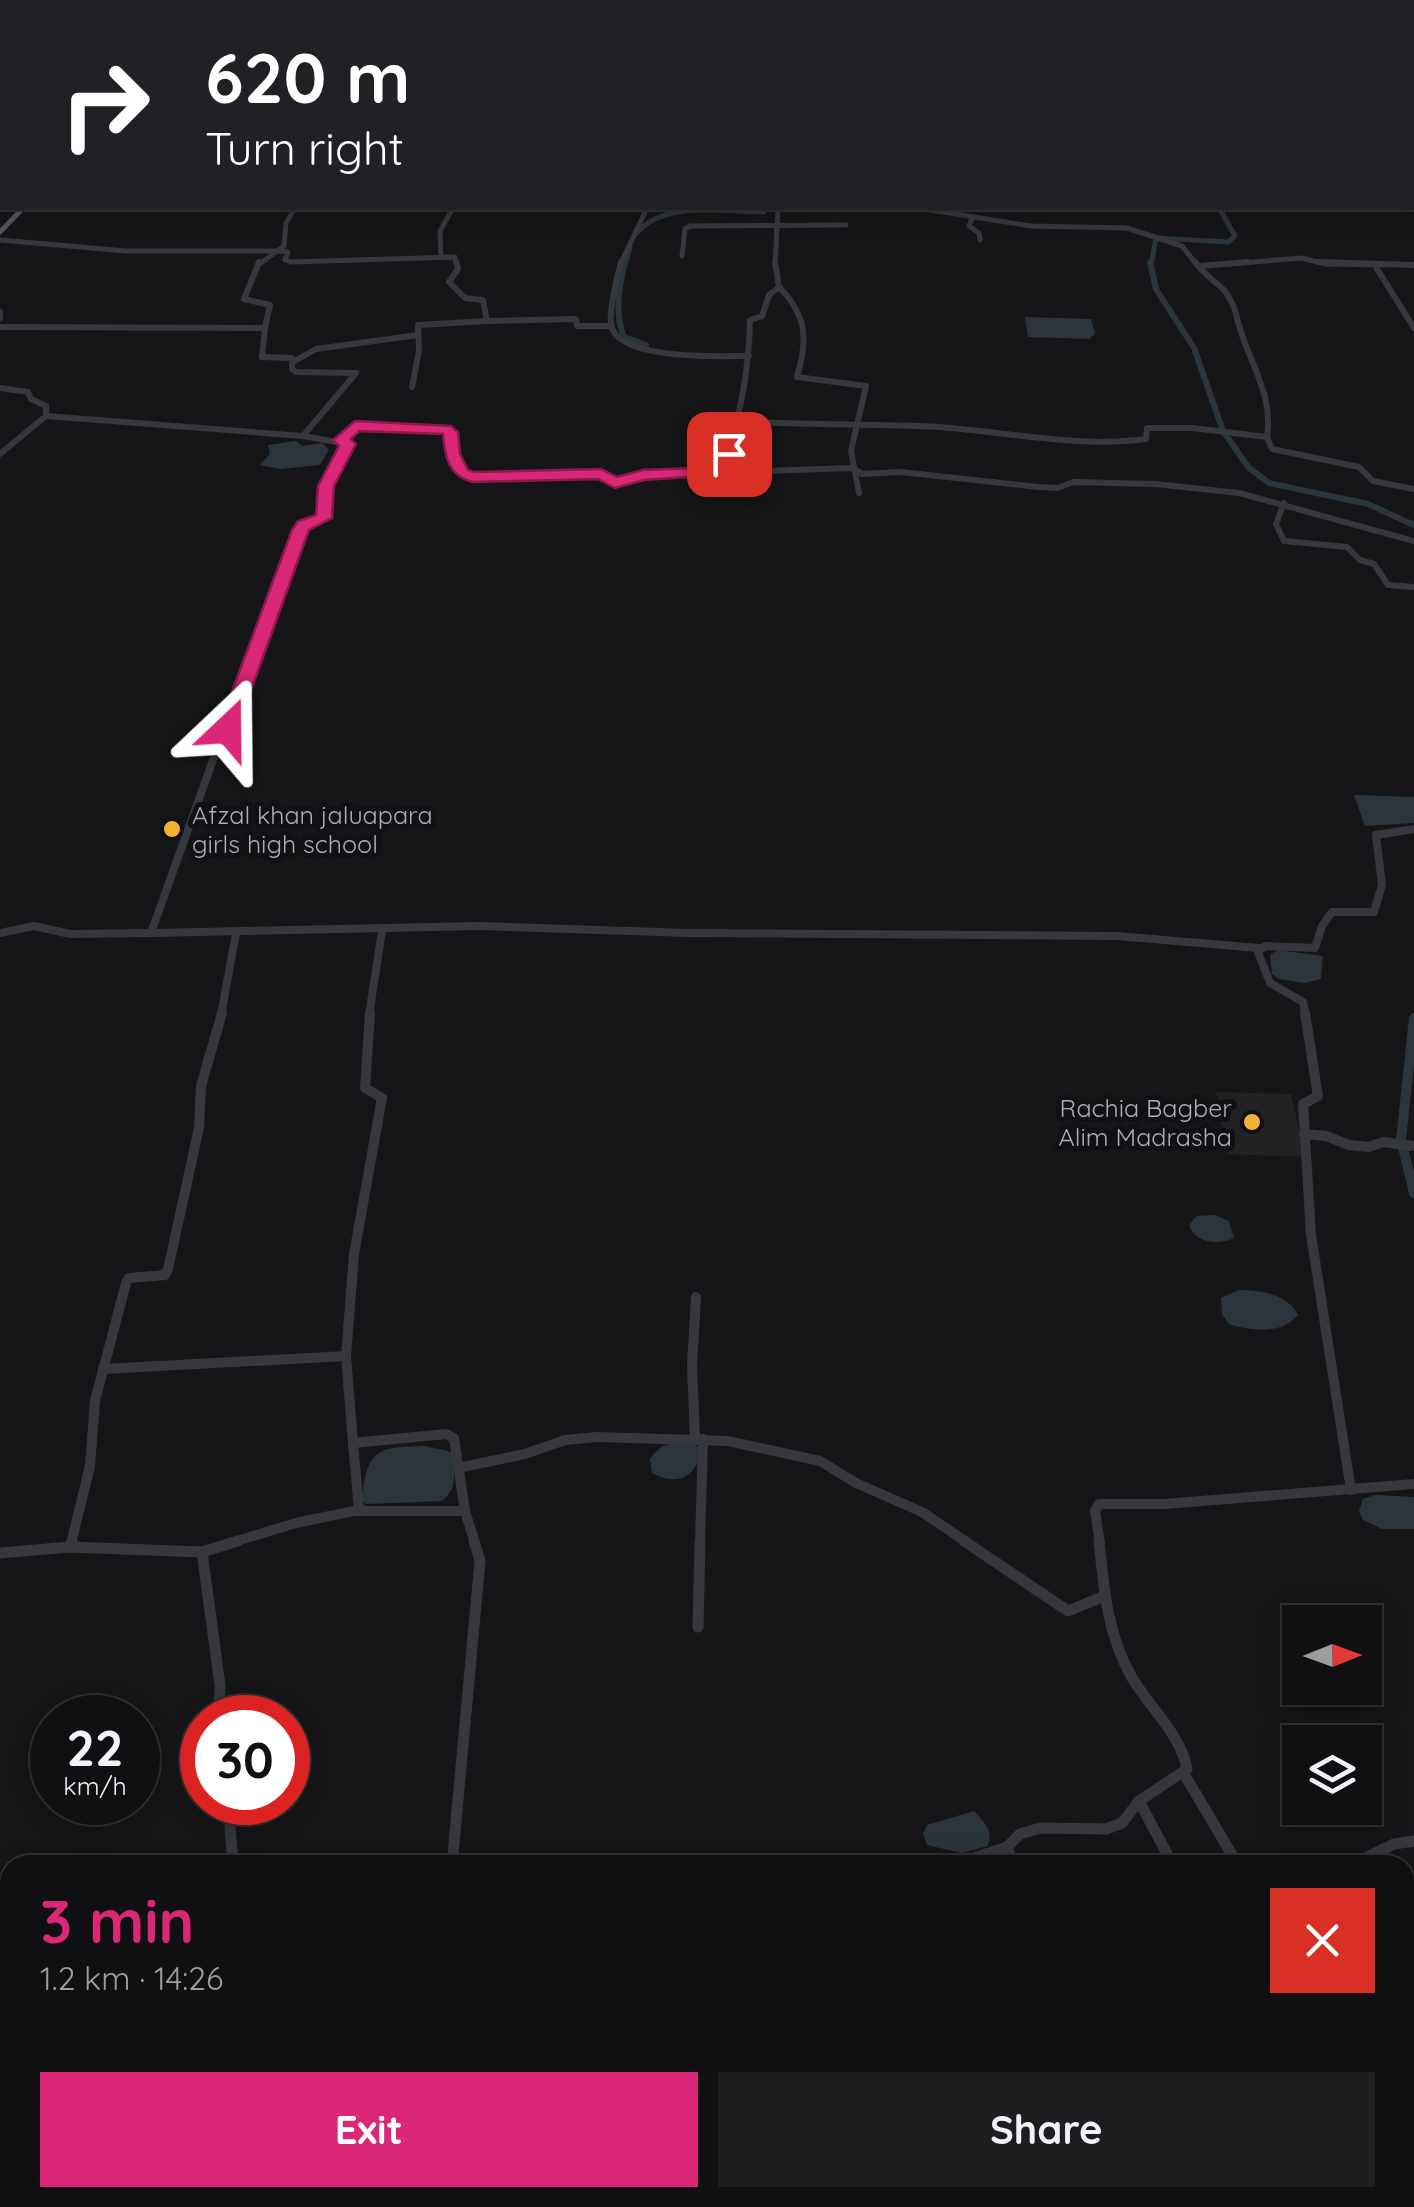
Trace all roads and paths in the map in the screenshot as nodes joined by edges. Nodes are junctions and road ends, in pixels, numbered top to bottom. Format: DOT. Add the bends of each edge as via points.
graph roads {
  1 [pos="21,210"];
  2 [pos="294,210"];
  3 [pos="452,210"];
  4 [pos="646,210"];
  5 [pos="778,210"];
  6 [pos="928,210"];
  7 [pos="988,210"];
  8 [pos="972,219"];
  9 [pos="986,220"];
  10 [pos="779,224"];
  11 [pos="846,225"];
  12 [pos="0,232"];
  13 [pos="0,240"];
  14 [pos="980,240"];
  15 [pos="279,251"];
  16 [pos="682,256"];
  17 [pos="441,257"];
  18 [pos="1374,264"];
  19 [pos="1414,265"];
  20 [pos="1200,266"];
  21 [pos="779,287"];
  22 [pos="487,321"];
  23 [pos="610,326"];
  24 [pos="0,327"];
  25 [pos="265,328"];
  26 [pos="1414,328"];
  27 [pos="418,335"];
  28 [pos="748,356"];
  29 [pos="294,362"];
  30 [pos="412,387"];
  31 [pos="0,388"];
  32 [pos="46,416"];
  33 [pos="739,421"];
  34 [pos="857,425"];
  35 [pos="1232,434"];
  36 [pos="302,436"];
  37 [pos="1267,437"];
  38 [pos="341,440"];
  39 [pos="0,454"];
  40 [pos="854,468"];
  41 [pos="723,471"];
  42 [pos="1414,489"];
  43 [pos="860,493"];
  44 [pos="1284,503"];
  45 [pos="1414,541"];
  46 [pos="1414,587"];
  47 [pos="1414,828"];
  48 [pos="382,931"];
  49 [pos="0,933"];
  50 [pos="151,933"];
  51 [pos="236,933"];
  52 [pos="1259,948"];
  53 [pos="1304,1134"];
  54 [pos="1414,1146"];
  55 [pos="696,1297"];
  56 [pos="346,1356"];
  57 [pos="103,1369"];
  58 [pos="699,1439"];
  59 [pos="353,1443"];
  60 [pos="458,1468"];
  61 [pos="1414,1484"];
  62 [pos="1351,1490"];
  63 [pos="359,1510"];
  64 [pos="464,1511"];
  65 [pos="70,1547"];
  66 [pos="202,1552"];
  67 [pos="0,1553"];
  68 [pos="1102,1597"];
  69 [pos="698,1627"];
  70 [pos="220,1695"];
  71 [pos="1183,1772"];
  72 [pos="1138,1801"];
  73 [pos="230,1825"];
  74 [pos="1414,1842"];
  75 [pos="1007,1847"];
  76 [pos="232,1855"];
  77 [pos="453,1855"];
  78 [pos="983,1855"];
  79 [pos="1010,1855"];
  80 [pos="1168,1855"];
  81 [pos="1232,1855"];
  82 [pos="1371,1855"];
  1 -- 12 [label="main road"];
  2 -- 15 [label="street"];
  3 -- 17 [label="street" via="440,231"];
  4 -- 23 [label="street" via="620,256"];
  5 -- 10 [label="street"];
  6 -- 8 [label="street"];
  7 -- 9 [label="street"];
  8 -- 9 [label="street"];
  8 -- 14 [label="street" via="969,226"];
  9 -- 20 [label="street" via="1132,229 1177,244"];
  10 -- 11 [label="street"];
  10 -- 16 [label="street" via="690,226 684,229"];
  10 -- 21 [label="street"];
  13 -- 15 [label="street" via="126,251"];
  15 -- 17 [label="street" via="288,252 285,260 291,262"];
  15 -- 25 [label="street" via="259,262 244,299 270,306"];
  17 -- 22 [label="street" via="457,258 449,282 462,296 483,300"];
  18 -- 19 [label="street"];
  18 -- 20 [label="street" via="1301,258"];
  18 -- 26 [label="street"];
  20 -- 37 [label="street" via="1238,314 1266,391"];
  21 -- 28 [label="street" via="769,294 762,316 750,320"];
  21 -- 34 [label="street" via="798,306 804,357 798,377 864,384"];
  22 -- 23 [label="street" via="576,319 577,326"];
  22 -- 27 [label="street" via="423,322"];
  23 -- 28 [label="street" via="628,345 659,352"];
  24 -- 25 [label="street"];
  25 -- 29 [label="street" via="262,357"];
  27 -- 29 [label="street" via="316,349"];
  27 -- 30 [label="street"];
  28 -- 33 [label="street"];
  29 -- 36 [label="street" via="296,372 356,373"];
  31 -- 32 [label="street" via="28,392 46,406"];
  32 -- 36 [label="street"];
  32 -- 39 [label="street"];
  33 -- 34 [label="street"];
  33 -- 41 [label="street"];
  34 -- 35 [label="street" via="1115,443 1146,439 1145,428 1164,426"];
  34 -- 40 [label="street" via="850,451"];
  35 -- 37 [label="street"];
  36 -- 38 [label="street"];
  37 -- 42 [label="street" via="1272,449 1360,467 1374,481"];
  38 -- 41 [label="street" via="358,425 446,430 461,473 472,477 601,474 615,483"];
  38 -- 50 [label="street" via="348,444 326,486 324,518 300,530"];
  40 -- 41 [label="street"];
  40 -- 43 [label="street"];
  40 -- 44 [label="street" via="862,474 1038,487 1155,484"];
  44 -- 45 [label="street"];
  44 -- 46 [label="street" via="1276,524 1284,541 1346,547 1374,564 1388,586"];
  47 -- 52 [label="street" via="1376,835 1382,878 1374,912 1332,912 1315,948"];
  48 -- 51 [label="street"];
  48 -- 52 [label="street" via="480,926 1117,936"];
  48 -- 56 [label="street" via="365,1088 382,1098 354,1254"];
  49 -- 50 [label="street" via="34,926 70,934"];
  50 -- 51 [label="street"];
  51 -- 57 [label="street" via="168,1269 165,1275 129,1278"];
  52 -- 53 [label="street" via="1270,984 1303,1002 1318,1088 1302,1108"];
  53 -- 54 [label="street" via="1350,1145"];
  53 -- 62 [label="street" via="1312,1235"];
  55 -- 58 [label="street" via="692,1366"];
  56 -- 57 [label="street"];
  56 -- 59 [label="street"];
  57 -- 65 [label="street"];
  58 -- 60 [label="street" via="565,1440"];
  58 -- 68 [label="street" via="820,1461 922,1512 1068,1612"];
  58 -- 69 [label="street"];
  59 -- 60 [label="street" via="451,1435"];
  59 -- 63 [label="street"];
  60 -- 64 [label="street"];
  61 -- 62 [label="street"];
  62 -- 68 [label="street" via="1099,1504"];
  63 -- 64 [label="street"];
  63 -- 66 [label="street"];
  64 -- 77 [label="street" via="480,1561"];
  65 -- 66 [label="street"];
  65 -- 67 [label="street"];
  66 -- 70 [label="street"];
  68 -- 71 [label="street" via="1124,1663 1186,1757"];
  71 -- 72 [label="street"];
  71 -- 81 [label="street"];
  72 -- 75 [label="street" via="1122,1824 1040,1828"];
  72 -- 80 [label="street"];
  73 -- 76 [label="street"];
  74 -- 82 [label="street"];
  75 -- 78 [label="street"];
  75 -- 79 [label="street"];
}
